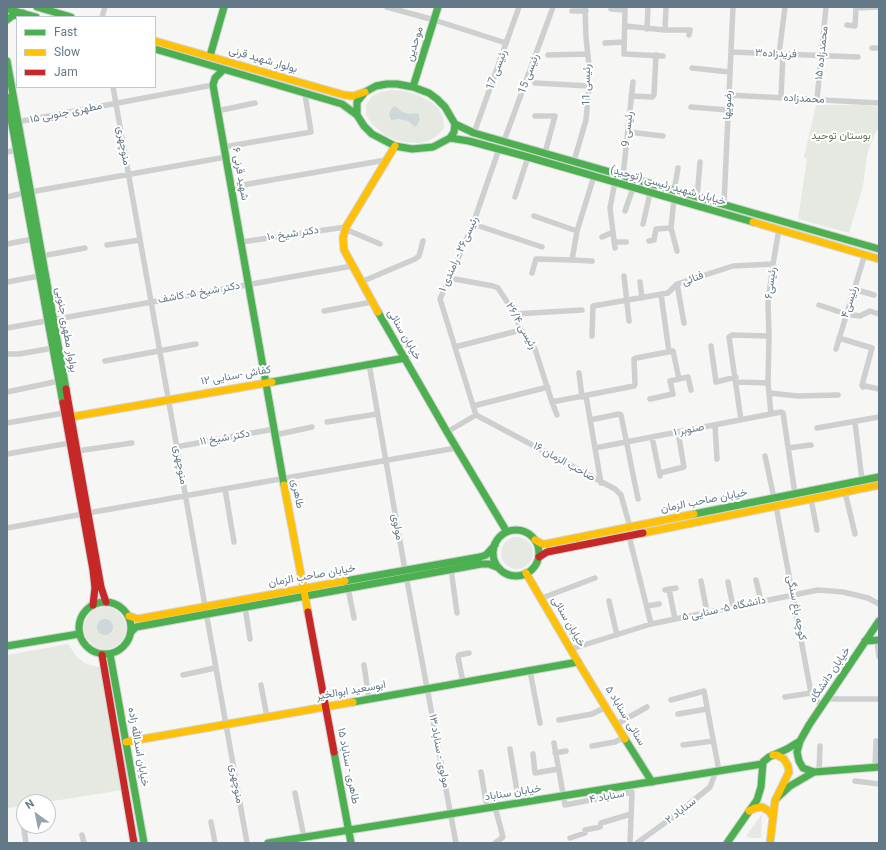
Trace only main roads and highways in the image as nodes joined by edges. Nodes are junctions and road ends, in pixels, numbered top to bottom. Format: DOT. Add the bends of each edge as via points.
graph roads {
  1 [pos="37,7"];
  2 [pos="224,7"];
  3 [pos="438,7"];
  4 [pos="7,9"];
  5 [pos="23,13"];
  6 [pos="33,16"];
  7 [pos="68,16"];
  8 [pos="7,20"];
  9 [pos="156,41"];
  10 [pos="156,49"];
  11 [pos="210,56"];
  12 [pos="7,62"];
  13 [pos="223,70"];
  14 [pos="414,87"];
  15 [pos="364,92"];
  16 [pos="7,97"];
  17 [pos="358,115"];
  18 [pos="12,124"];
  19 [pos="455,124"];
  20 [pos="450,138"];
  21 [pos="395,146"];
  22 [pos="27,193"];
  23 [pos="879,249"];
  24 [pos="879,259"];
  25 [pos="248,285"];
  26 [pos="50,320"];
  27 [pos="405,358"];
  28 [pos="266,382"];
  29 [pos="68,415"];
  30 [pos="879,477"];
  31 [pos="879,485"];
  32 [pos="85,513"];
  33 [pos="507,532"];
  34 [pos="535,540"];
  35 [pos="495,545"];
  36 [pos="539,557"];
  37 [pos="499,568"];
  38 [pos="526,573"];
  39 [pos="406,574"];
  40 [pos="304,592"];
  41 [pos="106,602"];
  42 [pos="93,605"];
  43 [pos="205,611"];
  44 [pos="128,616"];
  45 [pos="879,621"];
  46 [pos="131,632"];
  47 [pos="79,634"];
  48 [pos="878,640"];
  49 [pos="866,641"];
  50 [pos="7,646"];
  51 [pos="110,654"];
  52 [pos="102,655"];
  53 [pos="578,662"];
  54 [pos="326,707"];
  55 [pos="800,741"];
  56 [pos="126,742"];
  57 [pos="772,755"];
  58 [pos="762,764"];
  59 [pos="877,767"];
  60 [pos="817,772"];
  61 [pos="652,782"];
  62 [pos="776,799"];
  63 [pos="748,812"];
  64 [pos="773,817"];
  65 [pos="349,830"];
  66 [pos="771,842"];
  67 [pos="134,843"];
  68 [pos="144,843"];
  69 [pos="268,843"];
  70 [pos="351,843"];
  71 [pos="727,843"];
  1 -- 7 [label="main road"];
  2 -- 11 [label="main road"];
  3 -- 14 [label="main road, موحدین"];
  4 -- 5 [label="main road"];
  5 -- 6 [label="main road"];
  5 -- 8 [label="main road"];
  9 -- 11 [label="main road, بولوار شهید قرنی"];
  10 -- 13 [label="main road, بولوار شهید قرنی"];
  11 -- 15 [label="main road, بولوار شهید قرنی" via="344,95 353,96"];
  12 -- 18 [label="main road, بولوار مطهری جنوبی"];
  13 -- 17 [label="main road, بولوار شهید قرنی" via="342,104"];
  13 -- 25 [label="main road, شهید قرنی ۶" via="215,78 213,85"];
  14 -- 15 [label="main road" via="387,84"];
  14 -- 19 [label="main road" via="441,103"];
  15 -- 17 [label="main road" via="357,102"];
  16 -- 18 [label="main road, بولوار مطهری جنوبی"];
  17 -- 21 [label="main road" via="372,134"];
  18 -- 22 [label="main road, بولوار مطهری جنوبی"];
  18 -- 22 [label="main road, بولوار مطهری جنوبی"];
  19 -- 20 [label="main road"];
  19 -- 23 [label="main road, خیابان شهید رئیسی (توحید)" via="474,132 697,198"];
  20 -- 21 [label="main road" via="433,147 422,149"];
  20 -- 24 [label="main road, خیابان شهید رئیسی (توحید)" via="528,157"];
  21 -- 27 [label="main road, خیابان سنائی" via="345,228 343,238 344,250 352,266"];
  22 -- 26 [label="main road, بولوار مطهری جنوبی" via="39,276"];
  22 -- 26 [label="main road, بولوار مطهری جنوبی" via="42,256"];
  25 -- 28 [label="main road, طاهری"];
  26 -- 29 [label="main road, بولوار مطهری جنوبی"];
  26 -- 29 [label="main road, بولوار مطهری جنوبی" via="59,381"];
  27 -- 28 [label="main road, کفاش -سنایی ۱۲"];
  27 -- 33 [label="main road, خیابان سنائی"];
  28 -- 29 [label="main road, کفاش -سنایی ۱۲"];
  28 -- 40 [label="main road, طاهری"];
  29 -- 32 [label="main road, بولوار مطهری جنوبی" via="77,451"];
  29 -- 32 [label="main road, بولوار مطهری جنوبی" via="70,443"];
  30 -- 34 [label="main road, خیابان صاحب الزمان" via="546,544"];
  31 -- 36 [label="main road" via="547,552"];
  32 -- 41 [label="main road, بولوار مطهری جنوبی"];
  32 -- 42 [label="main road, بولوار مطهری جنوبی" via="95,588"];
  33 -- 34 [label="main road" via="524,531"];
  33 -- 35 [label="main road"];
  34 -- 36 [label="main road" via="539,548"];
  35 -- 37 [label="main road" via="494,557"];
  35 -- 39 [label="main road, خیابان صاحب الزمان" via="480,557"];
  36 -- 38 [label="main road" via="535,566"];
  37 -- 38 [label="main road" via="509,574"];
  37 -- 39 [label="main road, خیابان صاحب الزمان" via="481,564"];
  38 -- 53 [label="main road, خیابان سنائی"];
  39 -- 40 [label="main road, خیابان صاحب الزمان"];
  39 -- 40 [label="main road, خیابان صاحب الزمان" via="348,588"];
  40 -- 43 [label="main road, خیابان صاحب الزمان"];
  40 -- 43 [label="main road, خیابان صاحب الزمان" via="245,607"];
  40 -- 54 [label="main road, طاهری"];
  41 -- 42 [label="main road"];
  41 -- 44 [label="main road" via="119,606"];
  42 -- 47 [label="main road" via="80,620"];
  43 -- 44 [label="main road, خیابان صاحب الزمان" via="138,620"];
  43 -- 46 [label="main road, خیابان صاحب الزمان" via="139,626"];
  44 -- 46 [label="main road"];
  45 -- 49 [label="main road, خیابان دانشگاه"];
  46 -- 51 [label="main road" via="123,648"];
  47 -- 50 [label="main road"];
  47 -- 52 [label="main road" via="90,651"];
  48 -- 49 [label="main road"];
  49 -- 55 [label="main road, خیابان دانشگاه"];
  51 -- 52 [label="main road"];
  51 -- 56 [label="main road, خیابان اسدالله زاده"];
  52 -- 67 [label="main road, خیابان اسدالله زاده"];
  53 -- 54 [label="main road, ابوسعید ابوالخیر"];
  53 -- 61 [label="main road, سنائی -سناباد ۵"];
  54 -- 56 [label="main road, ابوسعید ابوالخیر"];
  54 -- 65 [label="main road, طاهری - سناباد ۱۵"];
  55 -- 57 [label="main road"];
  55 -- 60 [label="main road" via="797,752 799,762 803,768"];
  56 -- 68 [label="main road, خیابان اسدالله زاده"];
  57 -- 58 [label="main road"];
  57 -- 62 [label="main road" via="784,759 789,769"];
  58 -- 61 [label="main road, خیابان سناباد"];
  58 -- 63 [label="main road" via="761,788 757,800"];
  59 -- 60 [label="main road"];
  60 -- 62 [label="main road" via="790,786"];
  61 -- 65 [label="main road, خیابان سناباد"];
  62 -- 64 [label="main road"];
  63 -- 64 [label="main road" via="762,807"];
  63 -- 71 [label="main road"];
  64 -- 66 [label="main road"];
  65 -- 69 [label="main road, خیابان سناباد"];
  65 -- 70 [label="main road, طاهری - سناباد ۱۵"];
}
